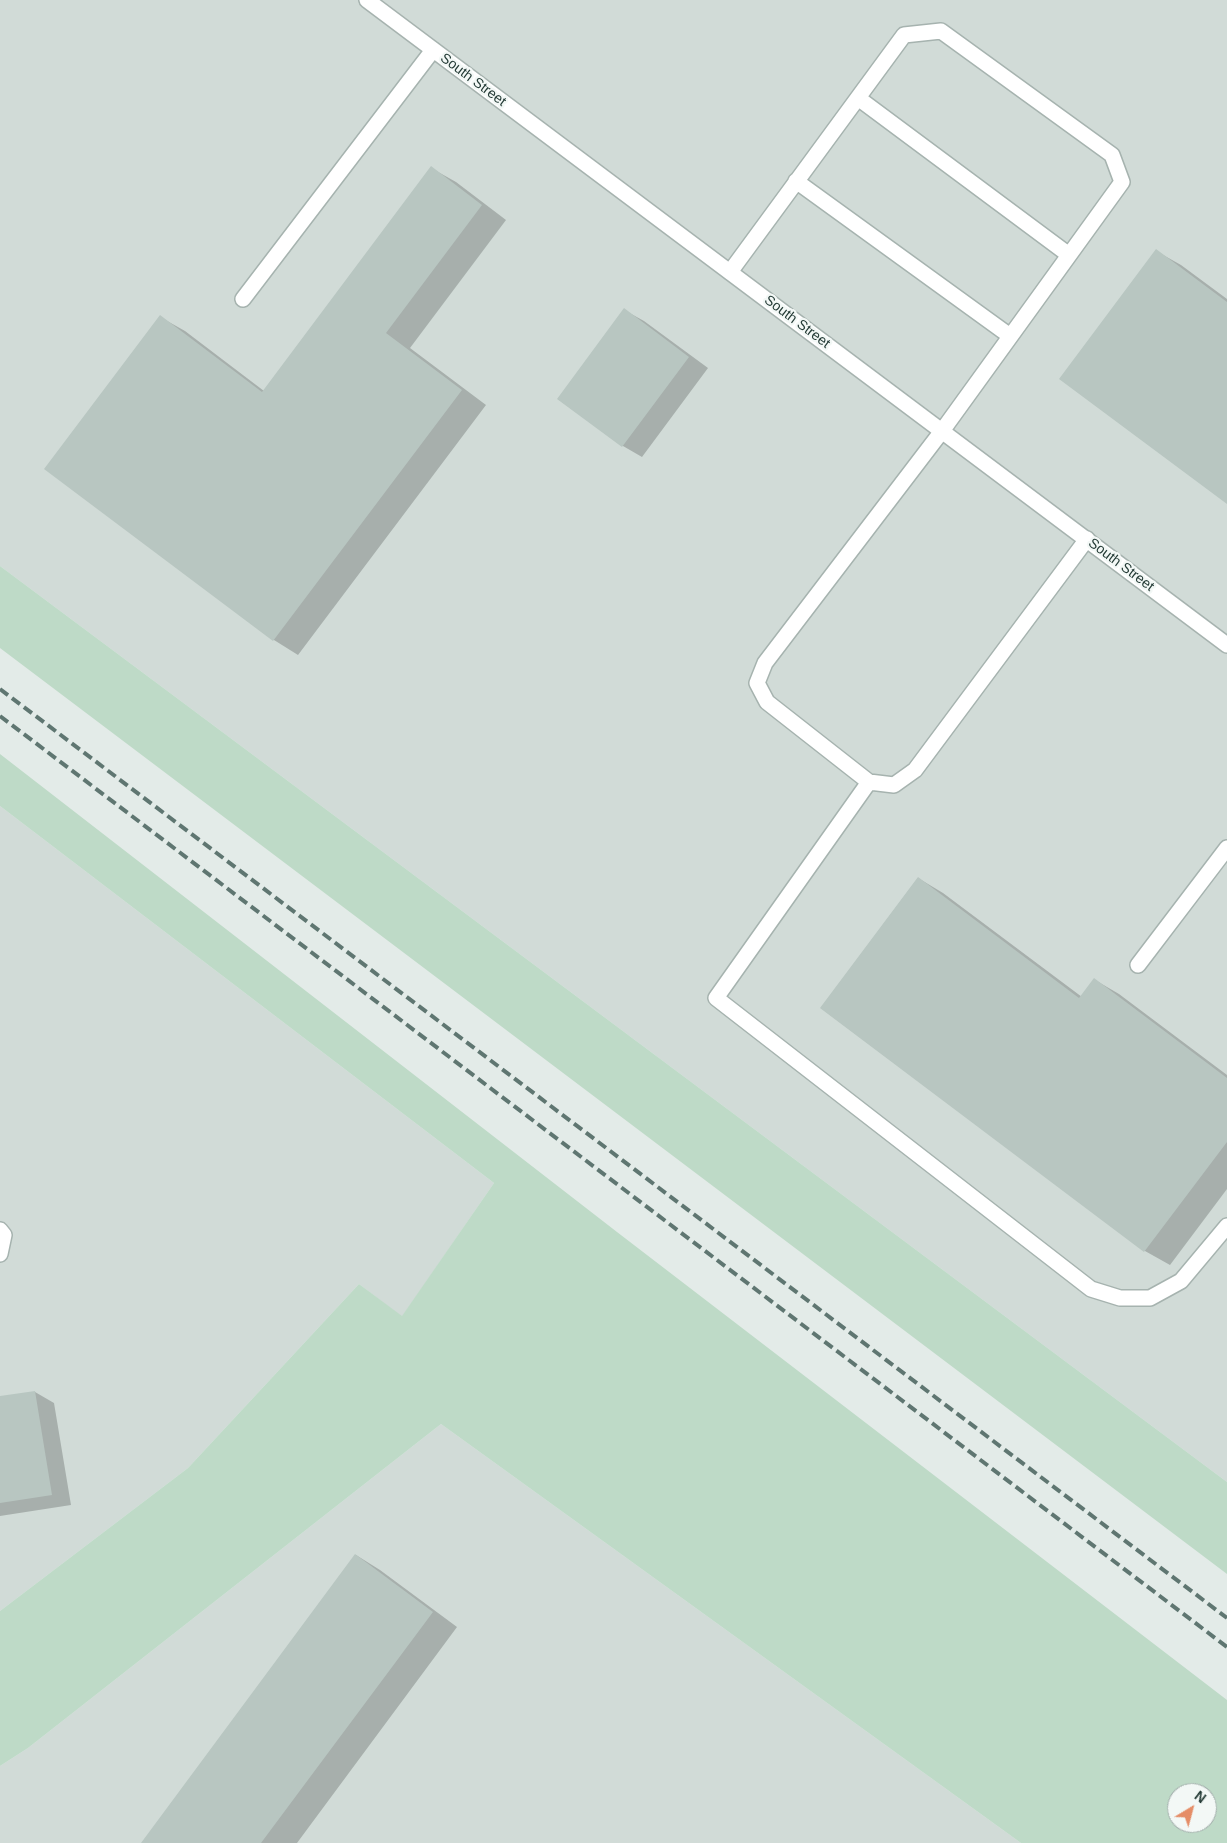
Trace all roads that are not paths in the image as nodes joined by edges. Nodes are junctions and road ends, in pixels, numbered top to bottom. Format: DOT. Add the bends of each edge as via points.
graph roads {
  1 [pos="367,0"];
  2 [pos="433,50"];
  3 [pos="858,98"];
  4 [pos="796,181"];
  5 [pos="1069,255"];
  6 [pos="730,272"];
  7 [pos="244,299"];
  8 [pos="1010,336"];
  9 [pos="942,431"];
  10 [pos="1087,539"];
  11 [pos="1227,645"];
  12 [pos="869,782"];
  13 [pos="1227,848"];
  14 [pos="1138,965"];
  15 [pos="1227,1226"];
  16 [pos="0,1230"];
  17 [pos="0,1254"];
  1 -- 2 [label="street, South Street"];
  2 -- 6 [label="street, South Street"];
  2 -- 7 [label="street"];
  3 -- 4 [label="street"];
  3 -- 5 [label="street"];
  3 -- 5 [label="street" via="904,35 940,31 1112,156 1122,182"];
  4 -- 6 [label="street"];
  4 -- 8 [label="street"];
  5 -- 8 [label="street"];
  6 -- 9 [label="street, South Street"];
  8 -- 9 [label="street"];
  9 -- 10 [label="street, South Street"];
  9 -- 12 [label="street" via="765,663 757,683 767,702"];
  10 -- 11 [label="street, South Street"];
  10 -- 12 [label="street" via="915,770 894,785"];
  12 -- 15 [label="street" via="716,998 1091,1289 1120,1298 1150,1298 1181,1281"];
  13 -- 14 [label="street"];
  16 -- 17 [label="street" via="4,1235"];
}
